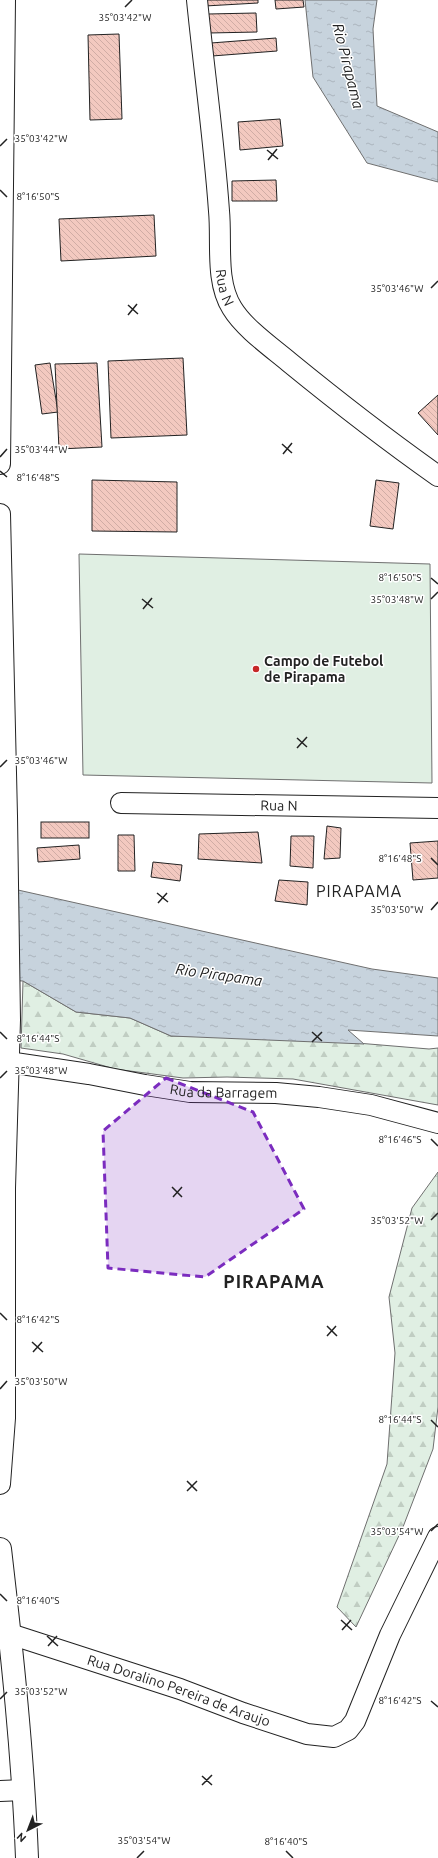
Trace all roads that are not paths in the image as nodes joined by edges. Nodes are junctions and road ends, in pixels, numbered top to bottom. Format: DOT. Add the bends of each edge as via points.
graph roads {
  1 [pos="5,0"];
  2 [pos="197,0"];
  3 [pos="0,464"];
  4 [pos="438,476"];
  5 [pos="0,514"];
  6 [pos="121,803"];
  7 [pos="438,808"];
  8 [pos="8,1062"];
  9 [pos="438,1122"];
  10 [pos="2,1375"];
  11 [pos="0,1484"];
  12 [pos="438,1537"];
  13 [pos="0,1549"];
  14 [pos="10,1634"];
  15 [pos="24,1790"];
  16 [pos="0,1791"];
  17 [pos="27,1858"];
  1 -- 3 [label="street"];
  2 -- 4 [label="street, Rua N" via="219,211 224,293 233,310 246,325 270,346 388,441"];
  5 -- 8 [label="street" via="10,1020"];
  6 -- 7 [label="street, Rua N"];
  8 -- 9 [label="street, Rua da Barragem" via="190,1092 276,1093 319,1097 371,1105"];
  8 -- 10 [label="street"];
  10 -- 11 [label="street" via="5,1440"];
  12 -- 14 [label="street, Rua Doralino Pereira de Araujo" via="390,1635 354,1721 348,1730 334,1737 307,1734 180,1689"];
  13 -- 14 [label="street"];
  14 -- 15 [label="street"];
  15 -- 16 [label="street"];
  15 -- 17 [label="street"];
}
